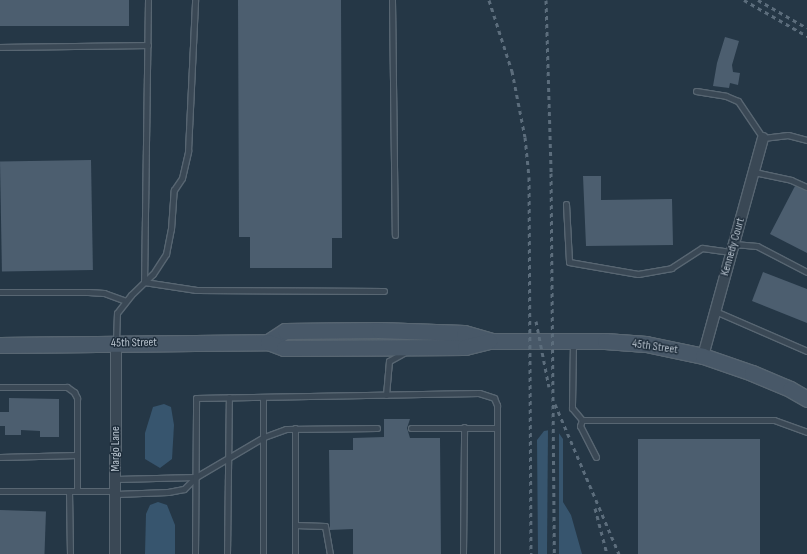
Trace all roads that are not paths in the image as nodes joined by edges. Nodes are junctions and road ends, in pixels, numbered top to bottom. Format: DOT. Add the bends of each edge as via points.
graph roads {
  1 [pos="148,0"];
  2 [pos="195,0"];
  3 [pos="392,0"];
  4 [pos="148,46"];
  5 [pos="0,47"];
  6 [pos="696,91"];
  7 [pos="763,138"];
  8 [pos="807,140"];
  9 [pos="754,172"];
  10 [pos="807,187"];
  11 [pos="566,204"];
  12 [pos="394,235"];
  13 [pos="732,248"];
  14 [pos="807,272"];
  15 [pos="144,282"];
  16 [pos="384,291"];
  17 [pos="0,292"];
  18 [pos="126,301"];
  19 [pos="715,311"];
  20 [pos="492,341"];
  21 [pos="573,341"];
  22 [pos="268,342"];
  23 [pos="116,343"];
  24 [pos="0,345"];
  25 [pos="418,347"];
  26 [pos="807,351"];
  27 [pos="703,356"];
  28 [pos="0,387"];
  29 [pos="386,395"];
  30 [pos="263,396"];
  31 [pos="230,397"];
  32 [pos="807,400"];
  33 [pos="582,420"];
  34 [pos="464,427"];
  35 [pos="295,428"];
  36 [pos="377,428"];
  37 [pos="411,428"];
  38 [pos="497,428"];
  39 [pos="807,432"];
  40 [pos="264,437"];
  41 [pos="77,455"];
  42 [pos="0,457"];
  43 [pos="596,457"];
  44 [pos="228,458"];
  45 [pos="196,477"];
  46 [pos="116,479"];
  47 [pos="0,491"];
  48 [pos="69,491"];
  49 [pos="77,491"];
  50 [pos="116,493"];
  51 [pos="295,525"];
  52 [pos="70,554"];
  53 [pos="115,554"];
  54 [pos="195,554"];
  55 [pos="227,554"];
  56 [pos="263,554"];
  57 [pos="295,554"];
  58 [pos="330,554"];
  59 [pos="463,554"];
  60 [pos="496,554"];
  1 -- 4 [label="lane"];
  2 -- 15 [label="lane" via="188,151 182,178 174,190 172,229 166,254"];
  3 -- 12 [label="lane"];
  4 -- 5 [label="lane"];
  4 -- 15 [label="lane"];
  6 -- 7 [label="lane" via="726,96 738,101"];
  7 -- 8 [label="lane" via="788,135"];
  7 -- 9 [label="street, Kennedy Court"];
  9 -- 10 [label="lane" via="791,180"];
  9 -- 13 [label="street, Kennedy Court"];
  11 -- 13 [label="lane" via="569,262 638,274 671,268 702,248"];
  13 -- 14 [label="lane" via="757,246"];
  13 -- 19 [label="street, Kennedy Court"];
  15 -- 16 [label="lane" via="196,290"];
  15 -- 18 [label="lane"];
  17 -- 18 [label="lane" via="104,293"];
  18 -- 23 [label="lane" via="118,313"];
  19 -- 26 [label="lane"];
  19 -- 27 [label="street, Kennedy Court"];
  20 -- 21 [label="main road, 45th Street"];
  20 -- 22 [label="main road, 45th Street" via="464,333 379,330 285,331"];
  20 -- 25 [label="main road, 45th Street" via="464,347"];
  21 -- 27 [label="main road, 45th Street" via="646,344"];
  21 -- 33 [label="lane" via="572,408"];
  22 -- 23 [label="main road, 45th Street"];
  22 -- 25 [label="main road, 45th Street" via="284,348"];
  23 -- 24 [label="main road, 45th Street"];
  23 -- 46 [label="street, Margo Lane"];
  25 -- 29 [label="lane" via="389,360"];
  27 -- 32 [label="main road, 45th Street" via="752,372"];
  28 -- 41 [label="lane" via="71,389 77,398"];
  29 -- 30 [label="lane"];
  29 -- 38 [label="lane" via="488,394 494,398 497,405"];
  30 -- 31 [label="lane"];
  30 -- 40 [label="lane"];
  31 -- 44 [label="lane"];
  31 -- 45 [label="lane" via="196,398"];
  33 -- 39 [label="lane" via="774,420"];
  33 -- 43 [label="lane" via="580,426"];
  34 -- 37 [label="lane"];
  34 -- 38 [label="lane"];
  34 -- 59 [label="lane"];
  35 -- 36 [label="lane"];
  35 -- 40 [label="lane"];
  35 -- 51 [label="lane"];
  38 -- 60 [label="lane"];
  40 -- 44 [label="lane"];
  40 -- 56 [label="lane"];
  41 -- 42 [label="lane"];
  41 -- 49 [label="lane"];
  44 -- 45 [label="lane"];
  44 -- 55 [label="lane"];
  45 -- 46 [label="lane"];
  45 -- 50 [label="lane" via="184,489 168,492"];
  45 -- 54 [label="lane"];
  46 -- 50 [label="street, Margo Lane"];
  47 -- 48 [label="lane"];
  48 -- 49 [label="lane"];
  48 -- 52 [label="lane"];
  49 -- 50 [label="lane"];
  50 -- 53 [label="street, Margo Lane"];
  51 -- 57 [label="lane"];
  51 -- 58 [label="lane" via="325,526"];
}
